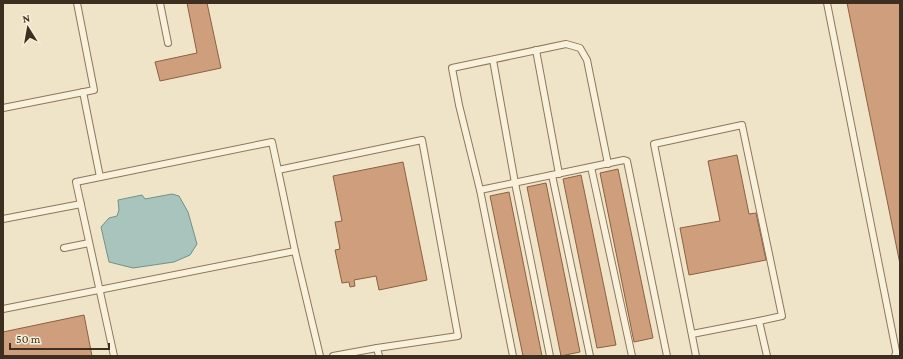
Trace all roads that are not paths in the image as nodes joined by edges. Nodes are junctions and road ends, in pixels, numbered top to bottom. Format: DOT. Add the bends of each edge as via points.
graph roads {
  1 [pos="77,3"];
  2 [pos="160,3"];
  3 [pos="827,3"];
  4 [pos="168,43"];
  5 [pos="536,50"];
  6 [pos="493,60"];
  7 [pos="83,92"];
  8 [pos="3,108"];
  9 [pos="608,164"];
  10 [pos="591,167"];
  11 [pos="278,170"];
  12 [pos="555,174"];
  13 [pos="100,177"];
  14 [pos="515,183"];
  15 [pos="480,190"];
  16 [pos="81,204"];
  17 [pos="3,219"];
  18 [pos="89,243"];
  19 [pos="64,248"];
  20 [pos="295,250"];
  21 [pos="99,290"];
  22 [pos="3,309"];
  23 [pos="759,321"];
  24 [pos="692,334"];
  25 [pos="377,348"];
  26 [pos="114,356"];
  27 [pos="320,356"];
  28 [pos="333,356"];
  29 [pos="379,356"];
  30 [pos="513,356"];
  31 [pos="550,356"];
  32 [pos="590,356"];
  33 [pos="632,356"];
  34 [pos="667,356"];
  35 [pos="696,356"];
  36 [pos="767,356"];
  37 [pos="898,356"];
  1 -- 7 [label="lane" via="94,90"];
  2 -- 4 [label="lane"];
  3 -- 37 [label="lane"];
  5 -- 6 [label="lane"];
  5 -- 9 [label="lane" via="566,44 580,48 587,60"];
  5 -- 12 [label="lane"];
  6 -- 14 [label="lane"];
  6 -- 15 [label="lane" via="452,68"];
  7 -- 8 [label="lane"];
  7 -- 13 [label="lane"];
  9 -- 10 [label="lane"];
  9 -- 34 [label="lane" via="627,161"];
  10 -- 12 [label="lane"];
  10 -- 33 [label="lane"];
  11 -- 13 [label="lane" via="272,142"];
  11 -- 20 [label="lane"];
  11 -- 25 [label="lane" via="422,140 458,336"];
  12 -- 14 [label="lane"];
  12 -- 32 [label="lane"];
  13 -- 16 [label="lane" via="76,182"];
  14 -- 15 [label="lane"];
  14 -- 31 [label="lane"];
  15 -- 30 [label="lane"];
  16 -- 17 [label="lane"];
  16 -- 18 [label="lane"];
  18 -- 19 [label="lane"];
  18 -- 21 [label="lane"];
  20 -- 21 [label="lane"];
  20 -- 27 [label="lane"];
  21 -- 22 [label="lane"];
  21 -- 26 [label="lane"];
  23 -- 24 [label="lane"];
  23 -- 24 [label="lane" via="782,316 742,125 654,144"];
  23 -- 36 [label="lane"];
  24 -- 35 [label="lane"];
  25 -- 28 [label="lane"];
  25 -- 29 [label="lane"];
}
